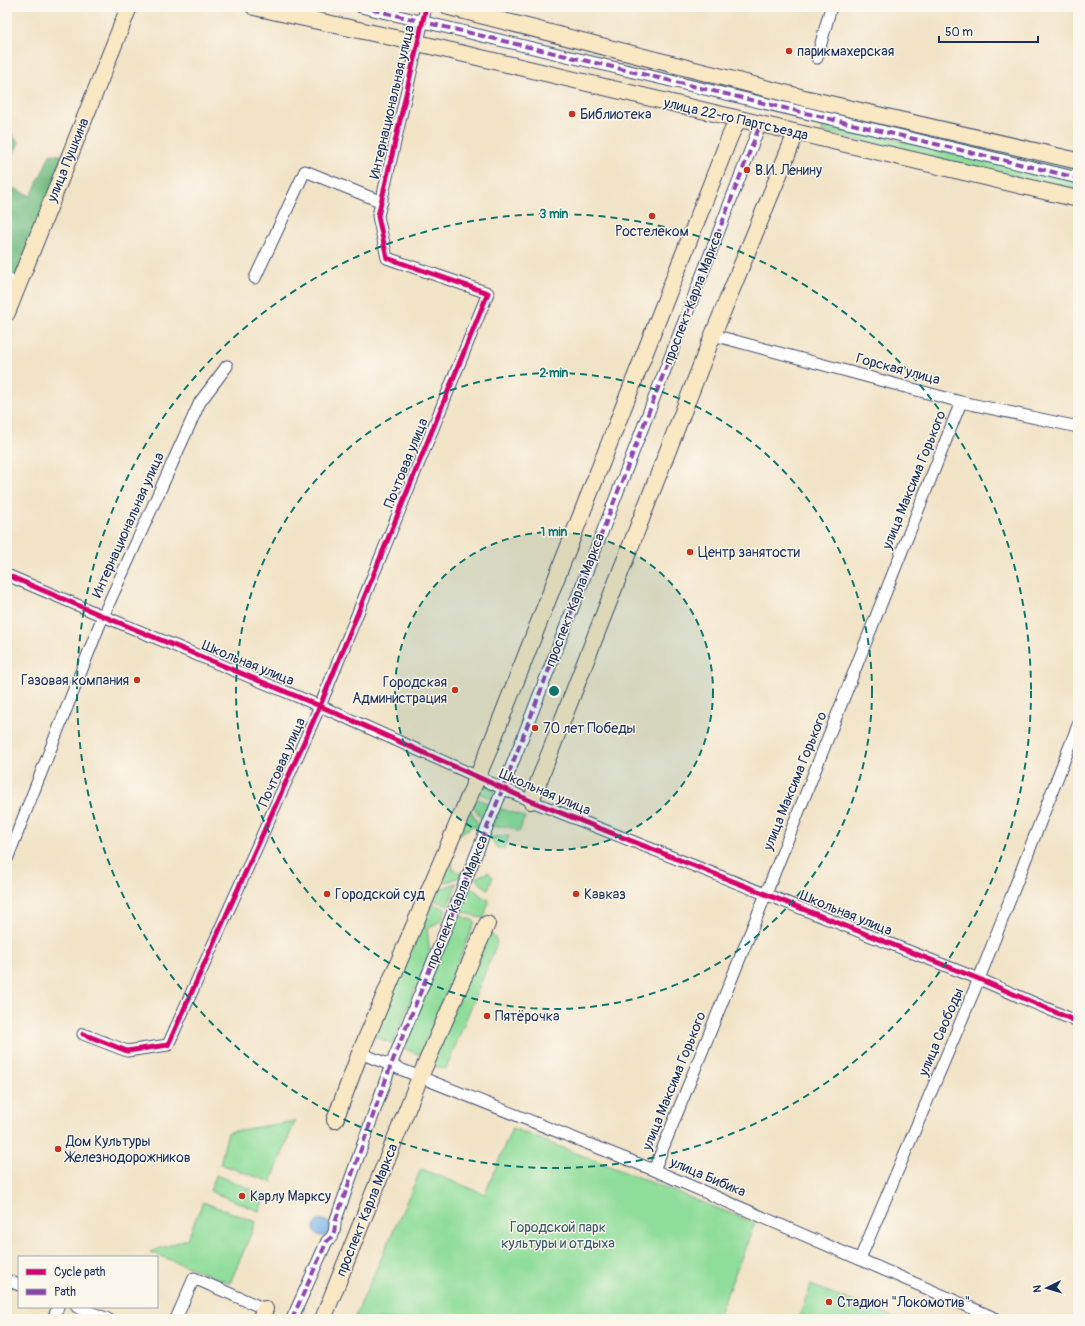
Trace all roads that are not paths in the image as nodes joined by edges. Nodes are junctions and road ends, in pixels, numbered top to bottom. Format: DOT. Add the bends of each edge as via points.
graph roads {
  1 [pos="129,7"];
  2 [pos="254,7"];
  3 [pos="361,7"];
  4 [pos="426,7"];
  5 [pos="449,7"];
  6 [pos="831,7"];
  7 [pos="423,22"];
  8 [pos="418,43"];
  9 [pos="817,58"];
  10 [pos="738,119"];
  11 [pos="760,125"];
  12 [pos="796,133"];
  13 [pos="1078,161"];
  14 [pos="1078,178"];
  15 [pos="1078,199"];
  16 [pos="382,202"];
  17 [pos="255,278"];
  18 [pos="13,281"];
  19 [pos="7,313"];
  20 [pos="713,335"];
  21 [pos="227,366"];
  22 [pos="962,402"];
  23 [pos="1078,427"];
  24 [pos="7,575"];
  25 [pos="103,616"];
  26 [pos="320,706"];
  27 [pos="1078,725"];
  28 [pos="478,776"];
  29 [pos="503,788"];
  30 [pos="531,801"];
  31 [pos="7,859"];
  32 [pos="766,894"];
  33 [pos="487,924"];
  34 [pos="979,979"];
  35 [pos="1078,1022"];
  36 [pos="83,1034"];
  37 [pos="360,1053"];
  38 [pos="391,1066"];
  39 [pos="420,1077"];
  40 [pos="335,1120"];
  41 [pos="654,1170"];
  42 [pos="860,1259"];
  43 [pos="7,1280"];
  44 [pos="18,1285"];
  45 [pos="58,1308"];
  46 [pos="80,1308"];
  47 [pos="262,1314"];
  48 [pos="53,1319"];
  49 [pos="108,1319"];
  50 [pos="176,1319"];
  51 [pos="292,1319"];
  52 [pos="323,1319"];
  53 [pos="997,1319"];
  1 -- 18 [label="street, улица Пушкина"];
  2 -- 8 [label="street, улица 22-го Партсъезда"];
  3 -- 7 [label="street"];
  4 -- 7 [label="street, Интернациональная улица"];
  5 -- 13 [label="street" via="804,98"];
  6 -- 9 [label="street"];
  7 -- 8 [label="street, Интернациональная улица"];
  7 -- 14 [label="street"];
  8 -- 10 [label="street, улица 22-го Партсъезда"];
  8 -- 16 [label="street, Интернациональная улица"];
  10 -- 11 [label="street, улица 22-го Партсъезда"];
  10 -- 28 [label="street, проспект Карла Маркса"];
  11 -- 12 [label="street, улица 22-го Партсъезда"];
  11 -- 29 [label="street, проспект Карла Маркса"];
  12 -- 15 [label="street, улица 22-го Партсъезда"];
  12 -- 20 [label="street"];
  16 -- 17 [label="street, Интернациональная улица" via="305,171"];
  16 -- 26 [label="street, Почтовая улица" via="378,216 387,258 488,293"];
  18 -- 19 [label="street, улица Пушкина"];
  20 -- 22 [label="street, Горская улица"];
  20 -- 30 [label="street"];
  21 -- 25 [label="street, Интернациональная улица" via="200,402"];
  22 -- 23 [label="street, Горская улица"];
  22 -- 32 [label="street, улица Максима Горького"];
  24 -- 25 [label="street, Школьная улица"];
  25 -- 26 [label="street, Школьная улица"];
  25 -- 31 [label="street, Интернациональная улица"];
  26 -- 28 [label="street, Школьная улица"];
  26 -- 36 [label="street, Почтовая улица" via="168,1044 127,1051"];
  27 -- 34 [label="street, улица Свободы"];
  28 -- 29 [label="street, Школьная улица"];
  28 -- 37 [label="street, проспект Карла Маркса"];
  29 -- 30 [label="street, Школьная улица"];
  29 -- 38 [label="street, проспект Карла Маркса"];
  30 -- 32 [label="street, Школьная улица"];
  32 -- 34 [label="street, Школьная улица"];
  32 -- 41 [label="street, улица Максима Горького"];
  33 -- 39 [label="street, проспект Карла Маркса"];
  34 -- 35 [label="street, Школьная улица"];
  34 -- 42 [label="street, улица Свободы"];
  37 -- 38 [label="street, улица Бибика"];
  37 -- 40 [label="street, проспект Карла Маркса"];
  38 -- 39 [label="street, улица Бибика"];
  38 -- 51 [label="street, проспект Карла Маркса" via="335,1222 334,1232 327,1241"];
  39 -- 41 [label="street, улица Бибика"];
  39 -- 52 [label="street, проспект Карла Маркса"];
  41 -- 42 [label="street, улица Бибика"];
  42 -- 53 [label="street, улица Бибика"];
  43 -- 44 [label="street"];
  45 -- 48 [label="street"];
  46 -- 49 [label="street"];
  47 -- 50 [label="street" via="194,1278"];
}
